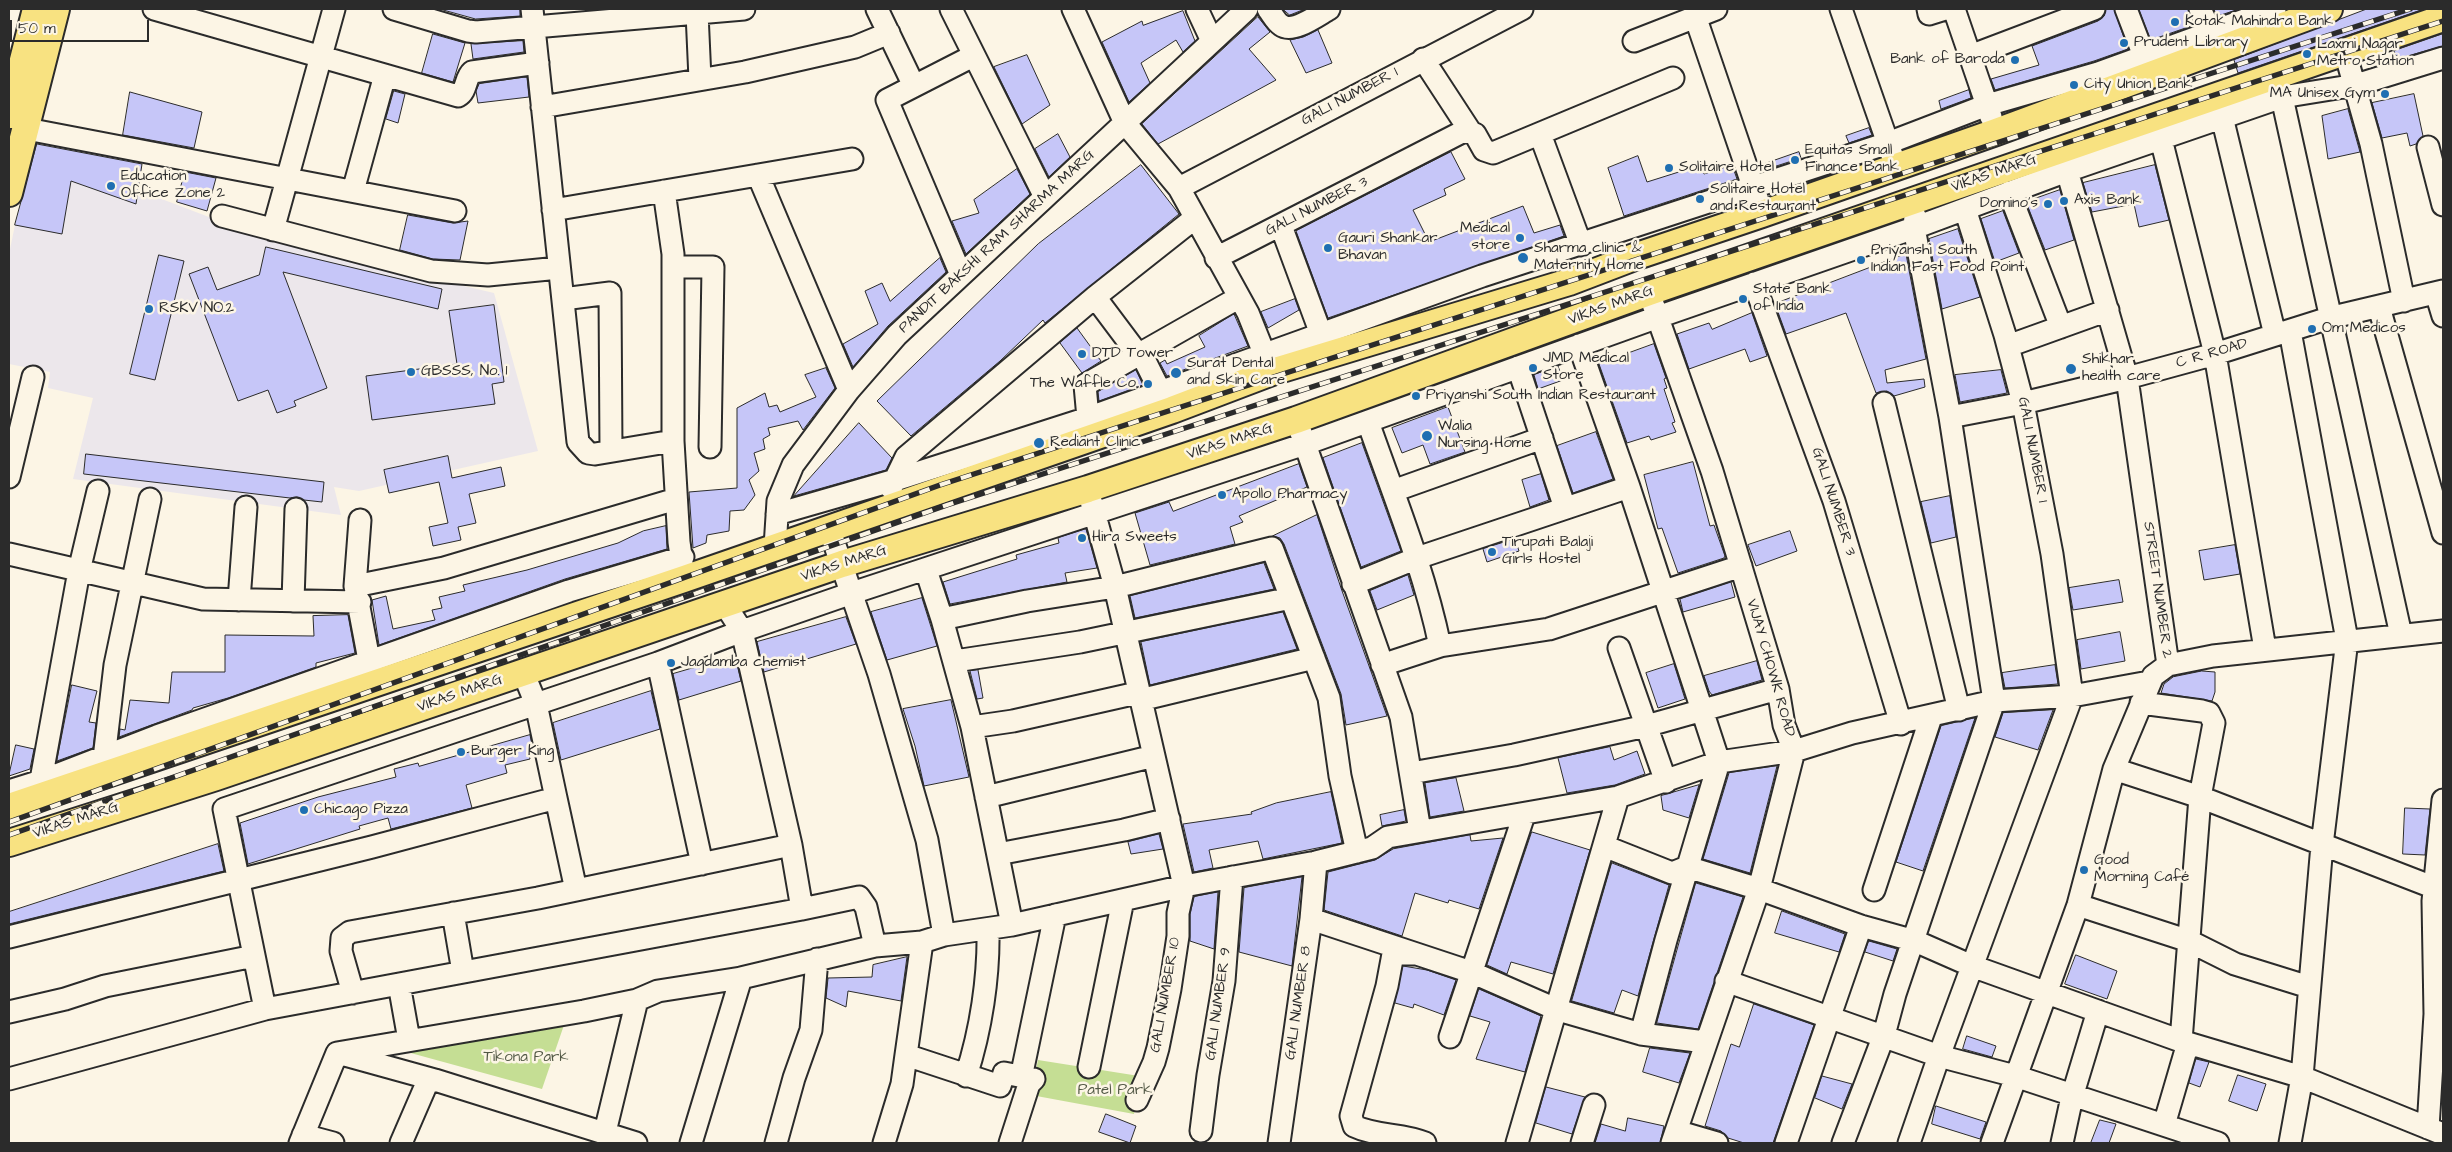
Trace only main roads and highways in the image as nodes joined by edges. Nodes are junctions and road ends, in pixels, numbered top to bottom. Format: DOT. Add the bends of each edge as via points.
graph roads {
  1 [pos="36,9"];
  2 [pos="56,9"];
  3 [pos="2329,9"];
  4 [pos="2443,18"];
  5 [pos="18,103"];
  6 [pos="9,193"];
  7 [pos="9,808"];
  8 [pos="9,843"];
  1 -- 5 [label="main road"];
  2 -- 5 [label="main road"];
  3 -- 7 [label="main road" via="2215,40 2147,65 1996,132 1569,282 1269,363 1172,410 775,547 683,568 103,766 40,790"];
  4 -- 8 [label="main road, VIKAS MARG" via="2345,52 2279,86 2064,161 1915,201 1649,292 1301,432 1091,501 842,564 216,777"];
  5 -- 6 [label="main road"];
}
